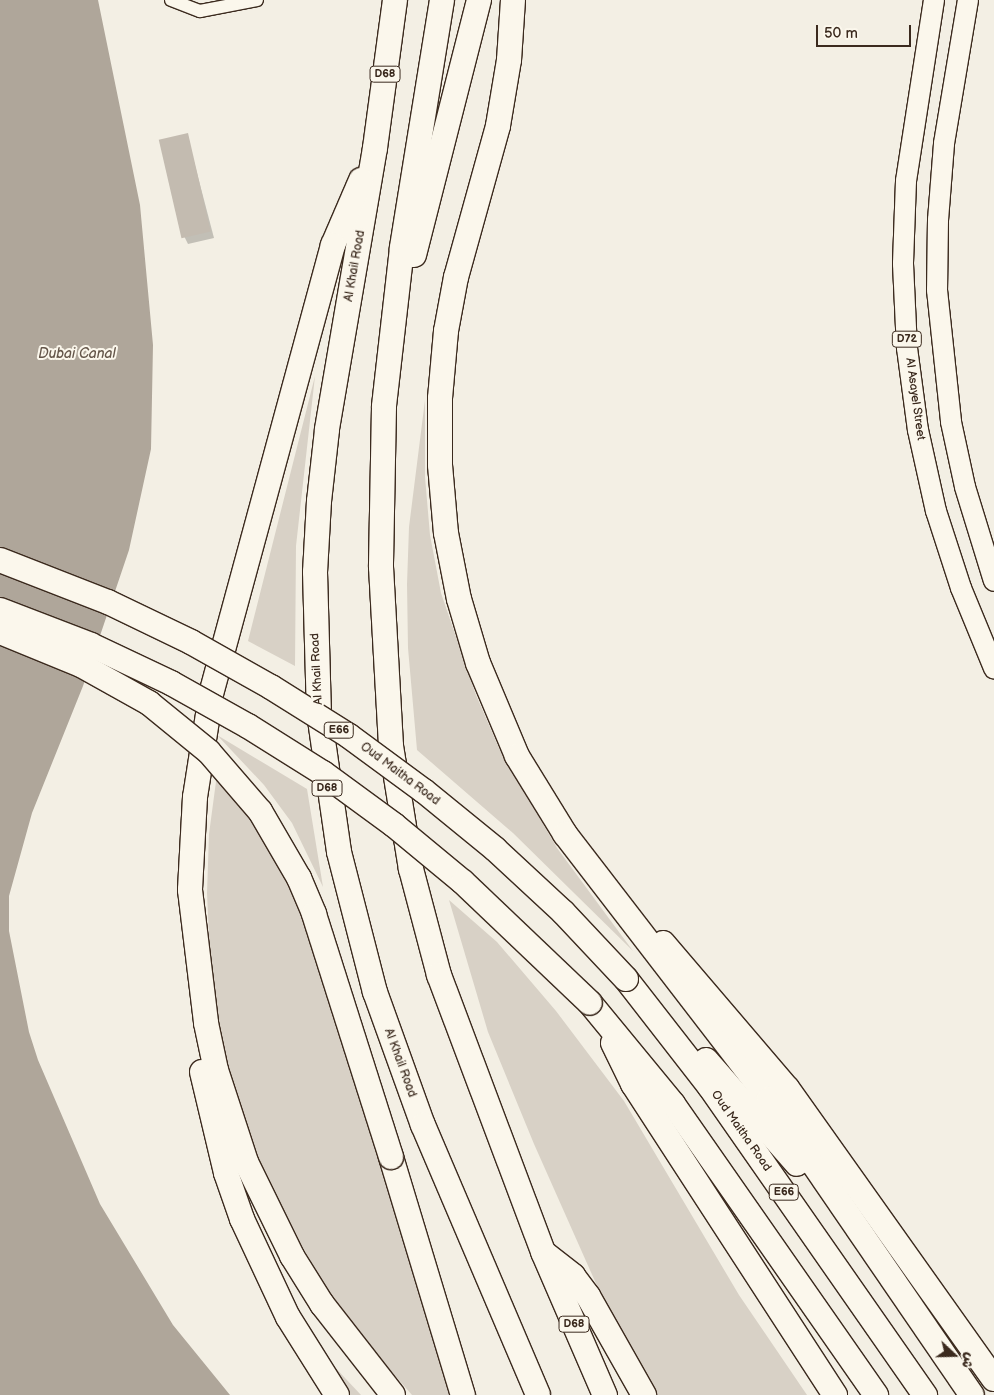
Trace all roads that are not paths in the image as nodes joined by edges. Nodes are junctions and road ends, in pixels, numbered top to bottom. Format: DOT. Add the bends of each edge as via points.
graph roads {
  1 [pos="171,0"];
  2 [pos="257,0"];
  3 [pos="395,0"];
  4 [pos="442,0"];
  5 [pos="479,0"];
  6 [pos="513,0"];
  7 [pos="934,0"];
  8 [pos="968,0"];
  9 [pos="375,148"];
  10 [pos="393,313"];
  11 [pos="0,560"];
  12 [pos="994,581"];
  13 [pos="0,610"];
  14 [pos="0,632"];
  15 [pos="994,668"];
  16 [pos="603,886"];
  17 [pos="190,890"];
  18 [pos="632,986"];
  19 [pos="607,1022"];
  20 [pos="543,1252"];
  21 [pos="436,1298"];
  22 [pos="921,1323"];
  23 [pos="994,1379"];
  24 [pos="338,1395"];
  25 [pos="393,1395"];
  26 [pos="463,1395"];
  27 [pos="481,1395"];
  28 [pos="538,1395"];
  29 [pos="605,1395"];
  30 [pos="644,1395"];
  31 [pos="834,1395"];
  32 [pos="876,1395"];
  33 [pos="925,1395"];
  34 [pos="972,1395"];
  1 -- 2 [label="street" via="200,11"];
  3 -- 9 [label="highway, Al Khail Road / D68"];
  4 -- 10 [label="highway, D68"];
  5 -- 10 [label="highway" via="429,204"];
  6 -- 16 [label="highway" via="509,60 498,126 451,304 442,365 439,432 442,499 450,558 478,663 503,726 556,821"];
  7 -- 15 [label="main road, Al Asayel Street / D72" via="906,181 903,264 907,348 918,430 936,511 960,588"];
  8 -- 12 [label="main road, D72" via="944,144 938,220 938,290 942,357 954,438 976,527"];
  9 -- 17 [label="highway" via="332,245 224,645 202,746 193,822"];
  9 -- 28 [label="highway, Al Khail Road / D68" via="327,430 319,501 315,643 326,784 356,924 396,1057"];
  10 -- 20 [label="highway, D68" via="382,461 381,567 388,704 398,795 411,869 439,975"];
  11 -- 18 [label="highway, Oud Maitha Road / E66, bridge" via="108,602 191,642 349,736 424,790 495,849 563,912"];
  13 -- 19 [label="highway, bridge" via="90,645 171,683 323,773 394,825 463,882"];
  14 -- 21 [label="highway, bridge" via="81,665 149,703 209,752 260,811 281,844 314,914"];
  16 -- 22 [label="highway" via="769,1099"];
  16 -- 23 [label="highway" via="628,906 699,981 787,1088"];
  17 -- 24 [label="highway" via="184,928 191,996 202,1075 226,1173 263,1267 301,1339"];
  17 -- 25 [label="highway" via="198,976 216,1070 246,1162 266,1206 322,1304"];
  18 -- 22 [label="highway" via="768,1128 896,1297"];
  18 -- 33 [label="highway, Oud Maitha Road / E66" via="721,1101"];
  19 -- 31 [label="highway" via="633,1084"];
  19 -- 32 [label="highway" via="673,1104"];
  20 -- 29 [label="highway, D68"];
  20 -- 30 [label="highway" via="564,1267 585,1290"];
  21 -- 26 [label="highway"];
  21 -- 27 [label="highway"];
  22 -- 34 [label="highway"];
}
